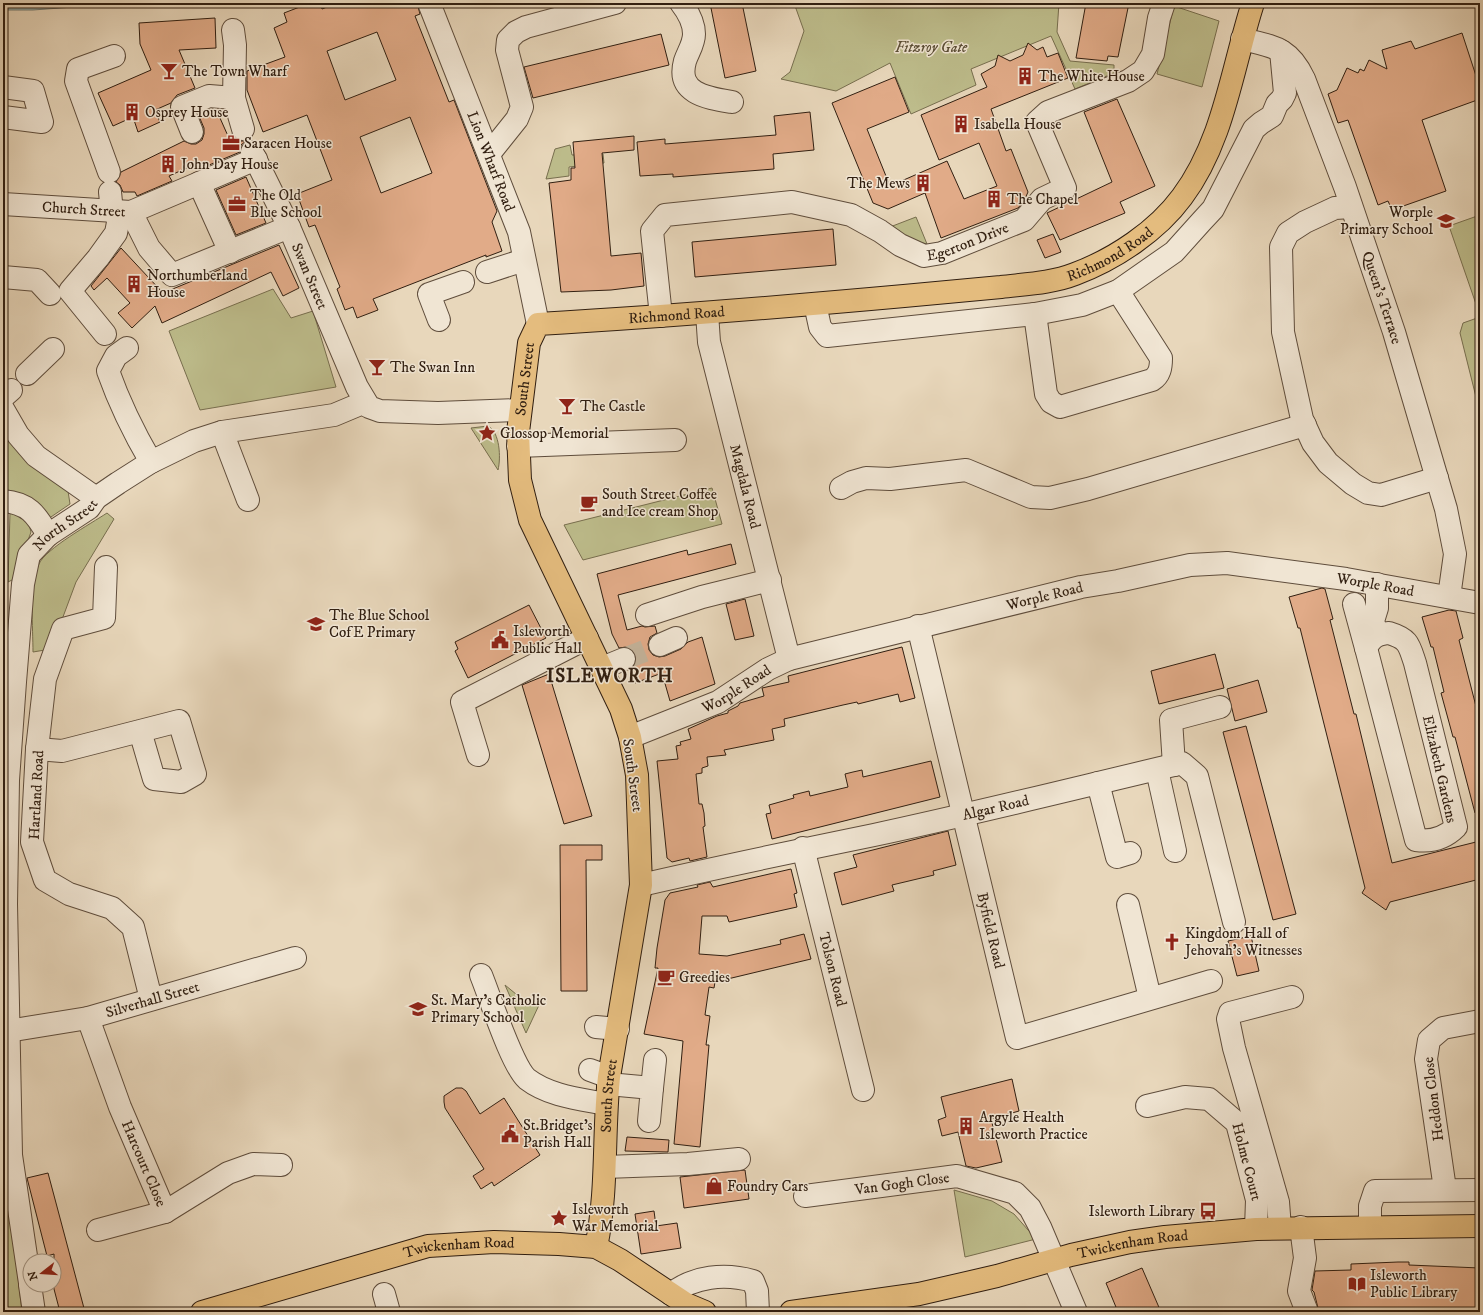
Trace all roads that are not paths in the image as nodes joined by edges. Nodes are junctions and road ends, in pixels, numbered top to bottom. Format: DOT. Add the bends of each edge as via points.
graph roads {
  1 [pos="429,3"];
  2 [pos="615,3"];
  3 [pos="681,3"];
  4 [pos="1164,3"];
  5 [pos="1253,3"];
  6 [pos="233,30"];
  7 [pos="1242,39"];
  8 [pos="1281,51"];
  9 [pos="114,56"];
  10 [pos="3,87"];
  11 [pos="1303,92"];
  12 [pos="234,98"];
  13 [pos="732,102"];
  14 [pos="1272,116"];
  15 [pos="3,117"];
  16 [pos="243,129"];
  17 [pos="192,132"];
  18 [pos="489,154"];
  19 [pos="199,183"];
  20 [pos="116,200"];
  21 [pos="3,204"];
  22 [pos="1351,207"];
  23 [pos="289,227"];
  24 [pos="230,252"];
  25 [pos="524,260"];
  26 [pos="487,272"];
  27 [pos="3,278"];
  28 [pos="463,282"];
  29 [pos="1118,290"];
  30 [pos="50,294"];
  31 [pos="815,304"];
  32 [pos="707,313"];
  33 [pos="1035,314"];
  34 [pos="661,316"];
  35 [pos="439,320"];
  36 [pos="538,324"];
  37 [pos="105,334"];
  38 [pos="127,348"];
  39 [pos="53,349"];
  40 [pos="27,374"];
  41 [pos="6,399"];
  42 [pos="365,402"];
  43 [pos="520,410"];
  44 [pos="1305,425"];
  45 [pos="222,432"];
  46 [pos="675,440"];
  47 [pos="518,446"];
  48 [pos="151,462"];
  49 [pos="1437,478"];
  50 [pos="841,488"];
  51 [pos="96,498"];
  52 [pos="248,500"];
  53 [pos="3,501"];
  54 [pos="48,535"];
  55 [pos="106,567"];
  56 [pos="770,580"];
  57 [pos="1377,584"];
  58 [pos="1449,597"];
  59 [pos="1480,603"];
  60 [pos="1354,604"];
  61 [pos="647,615"];
  62 [pos="918,626"];
  63 [pos="587,638"];
  64 [pos="1378,638"];
  65 [pos="790,658"];
  66 [pos="624,659"];
  67 [pos="602,668"];
  68 [pos="9,682"];
  69 [pos="1220,707"];
  70 [pos="140,732"];
  71 [pos="630,738"];
  72 [pos="38,749"];
  73 [pos="478,755"];
  74 [pos="1165,767"];
  75 [pos="1098,783"];
  76 [pos="962,815"];
  77 [pos="803,848"];
  78 [pos="1175,851"];
  79 [pos="1130,853"];
  80 [pos="641,885"];
  81 [pos="1128,905"];
  82 [pos="1234,922"];
  83 [pos="295,958"];
  84 [pos="481,975"];
  85 [pos="1211,981"];
  86 [pos="1292,997"];
  87 [pos="1150,998"];
  88 [pos="151,999"];
  89 [pos="88,1018"];
  90 [pos="1480,1021"];
  91 [pos="596,1027"];
  92 [pos="618,1029"];
  93 [pos="8,1031"];
  94 [pos="655,1060"];
  95 [pos="603,1084"];
  96 [pos="652,1088"];
  97 [pos="863,1090"];
  98 [pos="1147,1106"];
  99 [pos="649,1121"];
  100 [pos="739,1158"];
  101 [pos="281,1166"];
  102 [pos="605,1167"];
  103 [pos="1445,1189"];
  104 [pos="1480,1190"];
  105 [pos="805,1196"];
  106 [pos="165,1212"];
  107 [pos="1480,1226"];
  108 [pos="1302,1227"];
  109 [pos="1370,1227"];
  110 [pos="1280,1228"];
  111 [pos="1256,1229"];
  112 [pos="98,1230"];
  113 [pos="596,1247"];
  114 [pos="25,1253"];
  115 [pos="1055,1260"];
  116 [pos="31,1293"];
  117 [pos="671,1294"];
  118 [pos="34,1312"];
  119 [pos="202,1312"];
  120 [pos="705,1312"];
  121 [pos="758,1312"];
  122 [pos="791,1312"];
  123 [pos="1076,1312"];
  124 [pos="1307,1312"];
  1 -- 18 [label="street, Lion Wharf Road"];
  2 -- 18 [label="street" via="526,27 508,40 507,50 522,106 518,120"];
  3 -- 13 [label="street" via="690,14 694,33 683,69 685,82 696,93"];
  4 -- 34 [label="street, Egerton Drive" via="1158,18 1153,54 1143,71 1128,81 1048,112 1037,122 1065,188 1042,200 1024,220 942,253 924,256 900,245 851,215 792,202 665,215 652,231"];
  5 -- 7 [label="main road, Richmond Road"];
  6 -- 12 [label="street"];
  7 -- 8 [label="street, Queen's Terrace"];
  7 -- 31 [label="main road, Richmond Road" via="1215,138 1196,176 1181,199 1164,217 1109,258 1074,274 1037,283"];
  8 -- 11 [label="street, Queen's Terrace" via="1296,62"];
  8 -- 14 [label="street" via="1285,93"];
  9 -- 20 [label="street" via="78,70 76,81"];
  10 -- 15 [label="street" via="33,90 42,122"];
  11 -- 14 [label="street"];
  11 -- 22 [label="street, Queen's Terrace"];
  12 -- 16 [label="street"];
  12 -- 17 [label="street" via="209,96 182,107"];
  14 -- 29 [label="street" via="1254,129 1213,209 1188,238 1174,252"];
  18 -- 25 [label="street, Lion Wharf Road" via="519,232"];
  19 -- 20 [label="street"];
  19 -- 23 [label="street, Swan Street" via="254,155"];
  19 -- 24 [label="street"];
  20 -- 21 [label="street, Church Street"];
  20 -- 24 [label="street, Church Street" via="149,248 172,275"];
  20 -- 37 [label="street" via="116,233 70,291"];
  22 -- 44 [label="street" via="1335,208 1305,222 1288,233 1281,247 1283,332"];
  22 -- 49 [label="street, Queen's Terrace" via="1394,332"];
  23 -- 24 [label="street, Church Street"];
  23 -- 42 [label="street, Swan Street"];
  25 -- 26 [label="street"];
  25 -- 36 [label="street, Lion Wharf Road"];
  27 -- 30 [label="street" via="37,280"];
  28 -- 35 [label="street" via="429,294"];
  29 -- 33 [label="street" via="1082,305"];
  29 -- 33 [label="street" via="1162,358 1157,377 1060,407 1051,402 1046,394"];
  31 -- 32 [label="main road, Richmond Road"];
  31 -- 33 [label="street" via="820,327 827,336"];
  32 -- 34 [label="main road, Richmond Road"];
  32 -- 56 [label="street, Magdala Road" via="709,342"];
  34 -- 36 [label="main road, Richmond Road"];
  36 -- 43 [label="main road, South Street" via="529,343"];
  38 -- 48 [label="street" via="116,356 108,370 113,387"];
  39 -- 40 [label="street"];
  41 -- 51 [label="street" via="18,435 36,456"];
  42 -- 43 [label="street" via="374,410 380,411"];
  42 -- 45 [label="street, North Street" via="334,415"];
  43 -- 47 [label="main road, South Street"];
  44 -- 49 [label="street" via="1313,443 1328,463 1368,493 1381,495"];
  44 -- 50 [label="street" via="1050,498 1031,497 966,470 890,479 866,478"];
  45 -- 48 [label="street, North Street" via="194,441"];
  45 -- 52 [label="street"];
  46 -- 47 [label="street"];
  47 -- 63 [label="main road, South Street" via="520,480 530,520"];
  48 -- 51 [label="street, North Street"];
  49 -- 58 [label="street, Queen's Terrace" via="1455,554"];
  51 -- 54 [label="street, North Street" via="89,508"];
  53 -- 54 [label="street" via="21,504 31,510"];
  54 -- 68 [label="street, North Street" via="29,555 25,570"];
  55 -- 72 [label="street, Hartland Road" via="104,618 63,629 45,679"];
  56 -- 61 [label="street" via="700,588"];
  56 -- 65 [label="street, Magdala Road"];
  57 -- 58 [label="street, Worple Road"];
  57 -- 62 [label="street, Worple Road" via="1227,563 1190,566 1080,587"];
  57 -- 64 [label="street, Elizabeth Gardens" via="1374,621"];
  58 -- 59 [label="street, Worple Road"];
  60 -- 64 [label="street, Elizabeth Gardens"];
  62 -- 65 [label="street, Worple Road"];
  62 -- 76 [label="street, Byfield Road"];
  63 -- 67 [label="main road, South Street"];
  63 -- 73 [label="street" via="462,702"];
  64 -- 64 [label="street, Elizabeth Gardens" via="1403,637 1415,663 1456,827 1448,835 1425,841 1416,840"];
  65 -- 71 [label="street, Worple Road" via="768,669 718,702"];
  66 -- 67 [label="street"];
  67 -- 71 [label="main road, South Street"];
  68 -- 93 [label="street, North Street" via="6,888"];
  69 -- 74 [label="street" via="1171,720"];
  70 -- 72 [label="street" via="62,750"];
  71 -- 80 [label="main road, South Street" via="637,775"];
  72 -- 88 [label="street, Hartland Road" via="32,842 45,880 69,894 112,908 133,927"];
  74 -- 75 [label="street, Algar Road"];
  74 -- 78 [label="street"];
  74 -- 82 [label="street" via="1182,763 1197,776"];
  75 -- 76 [label="street, Algar Road"];
  75 -- 79 [label="street" via="1117,857"];
  76 -- 77 [label="street, Algar Road"];
  76 -- 87 [label="street, Byfield Road" via="1017,1038"];
  77 -- 80 [label="street, Algar Road"];
  77 -- 97 [label="street, Tolson Road"];
  80 -- 92 [label="main road, South Street"];
  81 -- 87 [label="street"];
  83 -- 88 [label="street, Silverhall Street"];
  84 -- 95 [label="street" via="516,1064 527,1078 547,1090 567,1097"];
  85 -- 87 [label="street, Byfield Road"];
  86 -- 110 [label="street" via="1230,1013 1228,1019 1278,1202"];
  88 -- 89 [label="street, Silverhall Street"];
  89 -- 93 [label="street, Silverhall Street"];
  89 -- 106 [label="street, Harcourt Close" via="120,1107"];
  90 -- 103 [label="street, Heddon Close" via="1443,1028 1429,1040 1426,1059"];
  91 -- 92 [label="street"];
  92 -- 95 [label="main road, South Street"];
  93 -- 114 [label="street, North Street" via="11,1155"];
  94 -- 96 [label="street"];
  95 -- 96 [label="street"];
  95 -- 102 [label="main road, South Street"];
  96 -- 99 [label="street"];
  98 -- 111 [label="street, Holme Court" via="1184,1097 1209,1099 1237,1122 1257,1200"];
  100 -- 102 [label="street" via="688,1164"];
  101 -- 106 [label="street, Harcourt Close" via="253,1164 228,1173"];
  102 -- 113 [label="main road, South Street" via="602,1221"];
  103 -- 104 [label="street"];
  103 -- 109 [label="street" via="1375,1191 1370,1206"];
  105 -- 115 [label="street, Van Gogh Close" via="957,1176 1015,1193 1030,1208"];
  106 -- 112 [label="street"];
  107 -- 109 [label="main road, Twickenham Road"];
  108 -- 109 [label="main road, Twickenham Road"];
  108 -- 110 [label="main road, Twickenham Road"];
  108 -- 124 [label="street" via="1304,1258 1299,1291"];
  110 -- 111 [label="main road, Twickenham Road"];
  111 -- 115 [label="main road, Twickenham Road" via="1137,1241"];
  113 -- 117 [label="main road, Twickenham Road"];
  113 -- 119 [label="main road, Twickenham Road" via="494,1242 428,1246"];
  115 -- 122 [label="main road, Twickenham Road" via="919,1294"];
  115 -- 123 [label="street, Van Gogh Close"];
  116 -- 118 [label="street, North Street"];
  117 -- 120 [label="main road, Twickenham Road"];
  117 -- 121 [label="street" via="682,1285 696,1279 737,1276 753,1281 757,1291"];
}
